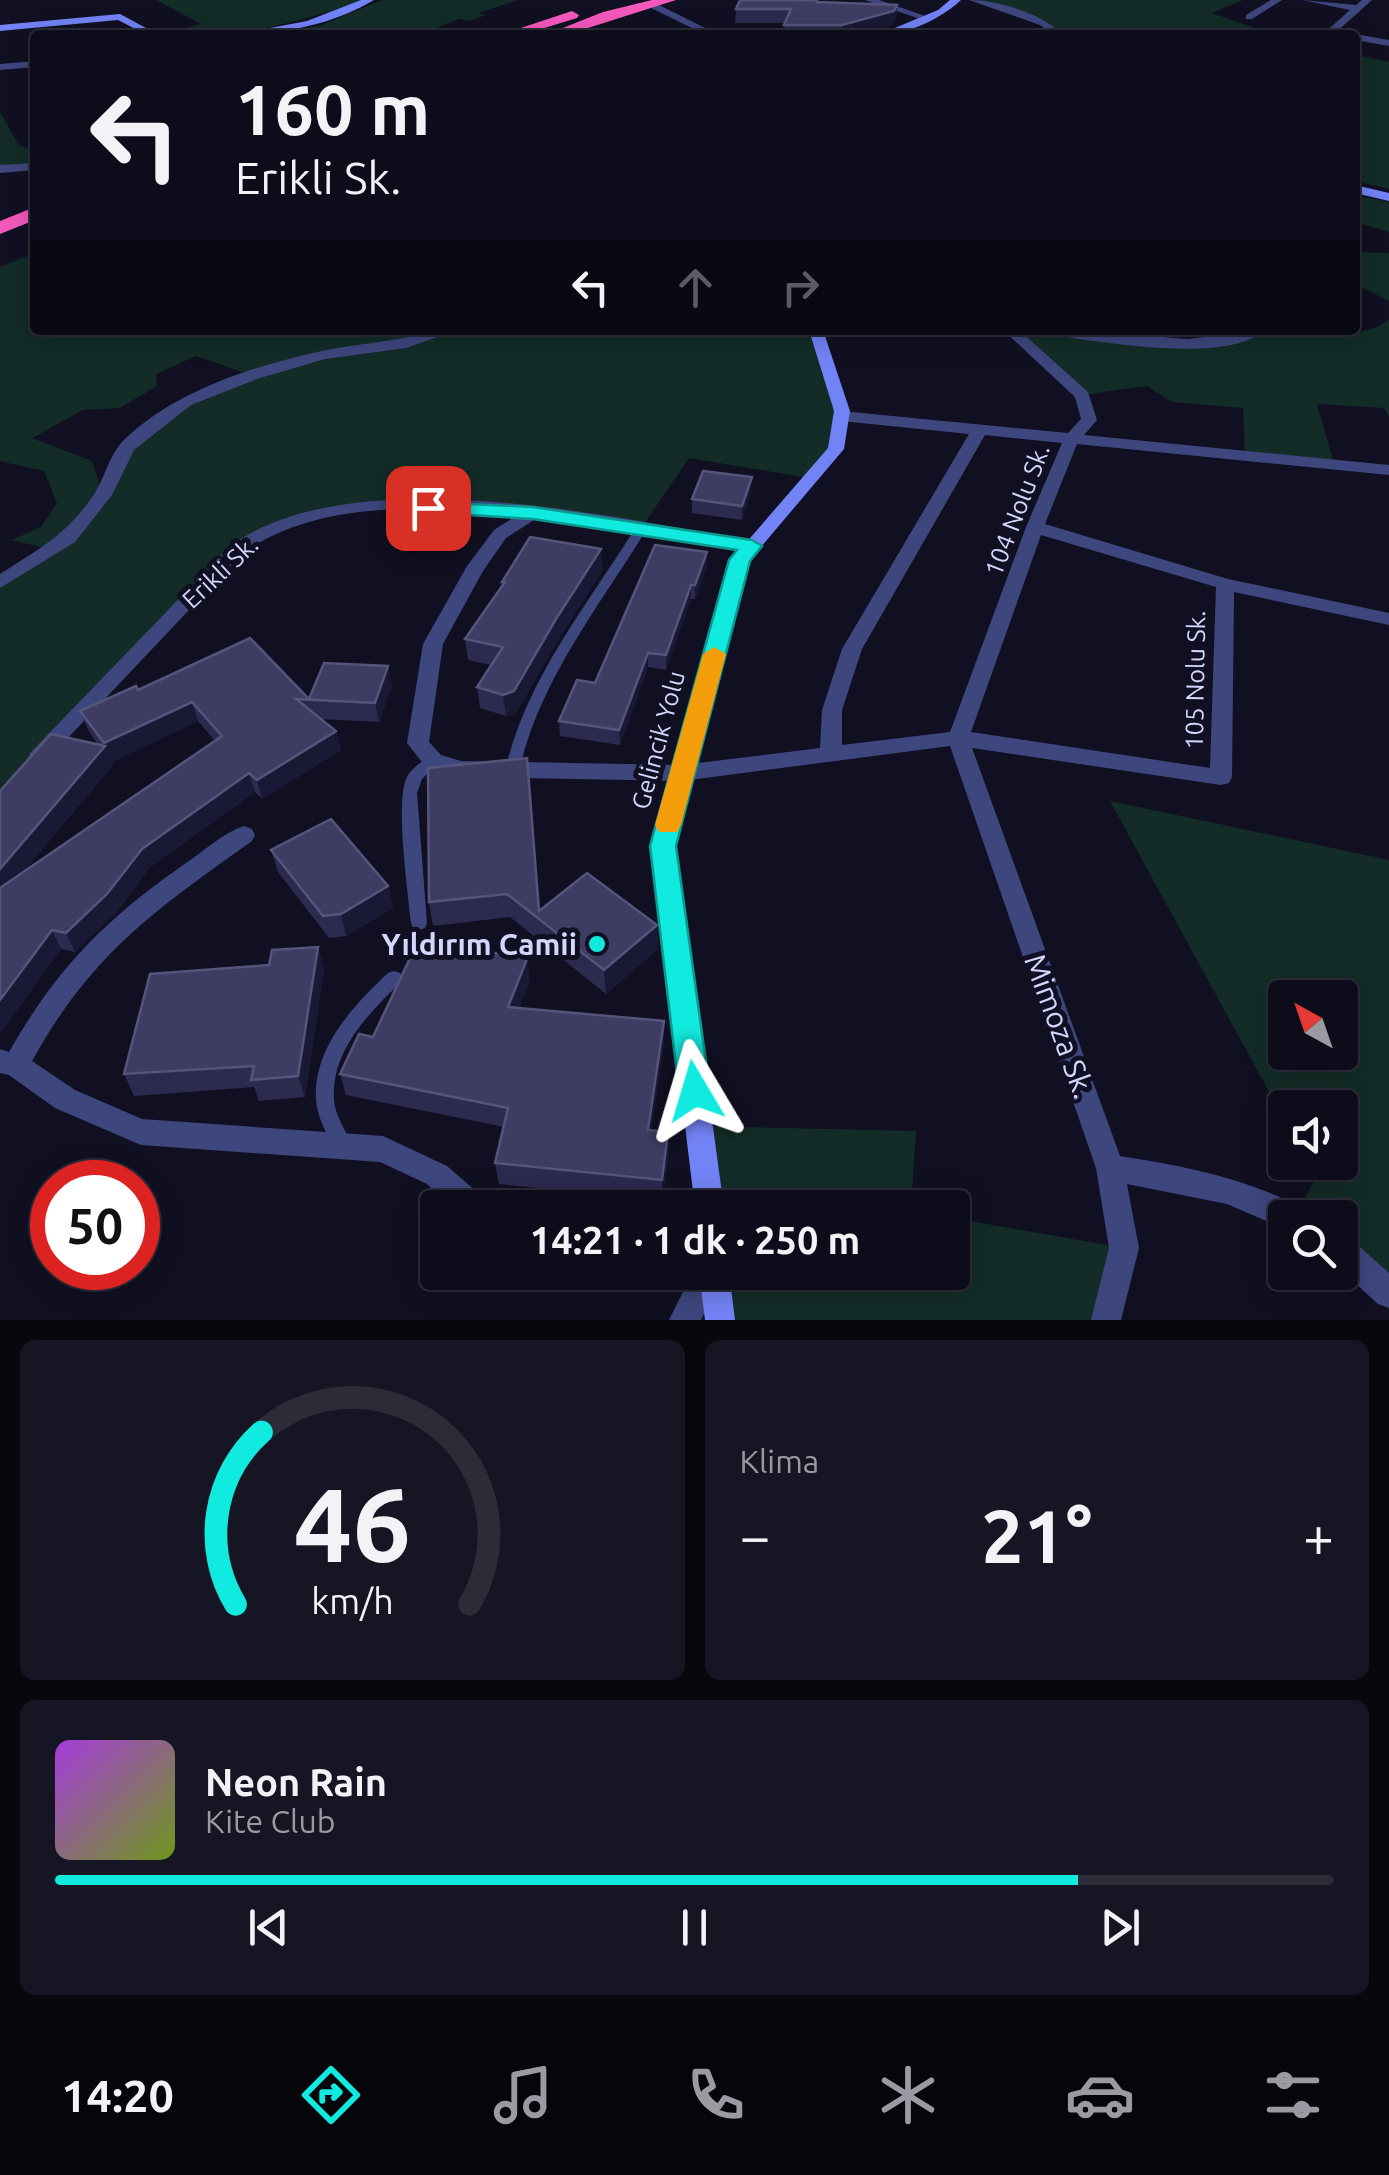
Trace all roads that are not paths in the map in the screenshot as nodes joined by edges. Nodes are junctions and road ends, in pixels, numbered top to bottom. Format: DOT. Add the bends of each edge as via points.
graph roads {
  1 [pos="369,0"];
  2 [pos="623,0"];
  3 [pos="668,0"];
  4 [pos="870,0"];
  5 [pos="956,0"];
  6 [pos="974,0"];
  7 [pos="1277,0"];
  8 [pos="1307,0"];
  9 [pos="1366,0"];
  10 [pos="650,4"];
  11 [pos="1357,8"];
  12 [pos="926,18"];
  13 [pos="1248,18"];
  14 [pos="0,28"];
  15 [pos="1045,29"];
  16 [pos="146,30"];
  17 [pos="270,30"];
  18 [pos="524,30"];
  19 [pos="568,30"];
  20 [pos="704,30"];
  21 [pos="895,30"];
  22 [pos="1333,30"];
  23 [pos="1360,38"];
  24 [pos="1389,43"];
  25 [pos="30,64"];
  26 [pos="0,66"];
  27 [pos="30,167"];
  28 [pos="0,169"];
  29 [pos="1360,190"];
  30 [pos="1389,197"];
  31 [pos="30,215"];
  32 [pos="0,228"];
  33 [pos="30,238"];
  34 [pos="0,249"];
  35 [pos="434,335"];
  36 [pos="817,335"];
  37 [pos="1015,335"];
  38 [pos="1094,335"];
  39 [pos="1248,335"];
  40 [pos="841,416"];
  41 [pos="979,431"];
  42 [pos="1071,440"];
  43 [pos="1389,470"];
  44 [pos="533,513"];
  45 [pos="1035,527"];
  46 [pos="642,528"];
  47 [pos="752,546"];
  48 [pos="0,582"];
  49 [pos="1225,584"];
  50 [pos="1389,619"];
  51 [pos="958,738"];
  52 [pos="832,754"];
  53 [pos="434,761"];
  54 [pos="513,767"];
  55 [pos="26,768"];
  56 [pos="682,773"];
  57 [pos="244,835"];
  58 [pos="419,923"];
  59 [pos="394,978"];
  60 [pos="8,1063"];
  61 [pos="342,1144"];
  62 [pos="1110,1168"];
  63 [pos="454,1190"];
  64 [pos="708,1190"];
  65 [pos="1268,1202"];
  66 [pos="1358,1265"];
  67 [pos="702,1290"];
  68 [pos="715,1290"];
  69 [pos="1389,1292"];
  70 [pos="684,1320"];
  71 [pos="720,1320"];
  72 [pos="1106,1320"];
  1 -- 17 [label="main road" via="309,24"];
  2 -- 18 [label="highway"];
  3 -- 10 [label="highway"];
  4 -- 12 [label="street"];
  5 -- 12 [label="main road"];
  6 -- 15 [label="street"];
  7 -- 13 [label="street"];
  8 -- 11 [label="street"];
  9 -- 11 [label="street"];
  10 -- 19 [label="highway"];
  10 -- 20 [label="street"];
  11 -- 22 [label="street"];
  12 -- 21 [label="main road"];
  14 -- 16 [label="main road" via="99,16 127,19"];
  23 -- 24 [label="street"];
  25 -- 26 [label="street"];
  27 -- 28 [label="street"];
  29 -- 30 [label="main road"];
  31 -- 32 [label="highway"];
  33 -- 34 [label="highway"];
  35 -- 48 [label="street" via="324,354 185,402 127,447 103,495 70,538"];
  36 -- 40 [label="main road"];
  37 -- 42 [label="street, 104 Nolu Sk." via="1082,396 1089,420"];
  38 -- 39 [label="street" via="1188,344"];
  40 -- 41 [label="street"];
  40 -- 47 [label="main road, Gelincik Yolu" via="836,449"];
  41 -- 42 [label="street"];
  41 -- 52 [label="street" via="852,649 832,710"];
  42 -- 43 [label="street"];
  42 -- 45 [label="street, 104 Nolu Sk."];
  44 -- 46 [label="street, Erikli Sk."];
  44 -- 53 [label="street" via="500,534 433,644 418,743"];
  44 -- 55 [label="street, Erikli Sk." via="344,509 267,530 236,550"];
  45 -- 49 [label="street"];
  45 -- 51 [label="street, 104 Nolu Sk."];
  46 -- 47 [label="street, Erikli Sk."];
  46 -- 54 [label="lane" via="533,706 516,739"];
  47 -- 56 [label="main road, Gelincik Yolu" via="740,560"];
  49 -- 50 [label="street"];
  49 -- 51 [label="street, 105 Nolu Sk." via="1221,777"];
  51 -- 52 [label="street"];
  51 -- 62 [label="street, Mimoza Sk."];
  52 -- 56 [label="street"];
  53 -- 54 [label="street" via="462,769"];
  53 -- 58 [label="lane" via="415,776 409,793"];
  54 -- 56 [label="street"];
  56 -- 64 [label="main road, Gelincik Yolu" via="663,846"];
  57 -- 60 [label="street" via="162,893 82,964"];
  59 -- 61 [label="lane" via="358,1010 330,1068 325,1103"];
  60 -- 61 [label="street" via="65,1099 140,1132"];
  61 -- 63 [label="street" via="383,1149"];
  62 -- 65 [label="street"];
  62 -- 72 [label="street, Mimoza Sk." via="1124,1248"];
  66 -- 69 [label="street"];
  67 -- 70 [label="street"];
  68 -- 71 [label="main road"];
}
